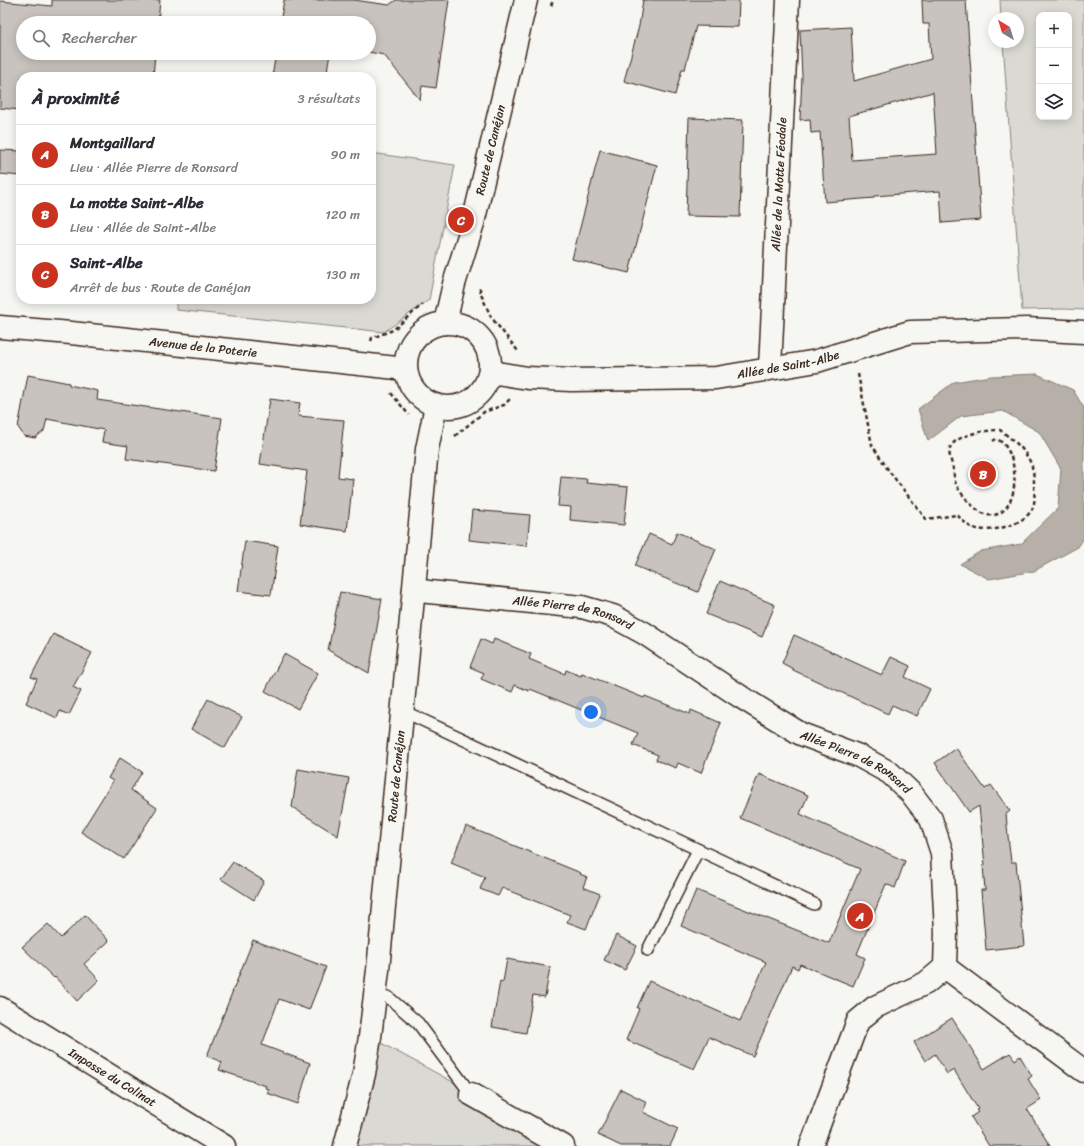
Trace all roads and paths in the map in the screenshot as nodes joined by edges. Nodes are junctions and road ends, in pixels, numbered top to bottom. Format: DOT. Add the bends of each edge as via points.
graph roads {
  1 [pos="526,0"];
  2 [pos="553,0"];
  3 [pos="788,0"];
  4 [pos="551,7"];
  5 [pos="480,286"];
  6 [pos="445,322"];
  7 [pos="0,327"];
  8 [pos="1084,332"];
  9 [pos="854,349"];
  10 [pos="770,368"];
  11 [pos="406,369"];
  12 [pos="490,372"];
  13 [pos="528,378"];
  14 [pos="436,406"];
  15 [pos="453,440"];
  16 [pos="993,441"];
  17 [pos="414,590"];
  18 [pos="403,710"];
  19 [pos="698,850"];
  20 [pos="814,904"];
  21 [pos="648,950"];
  22 [pos="945,967"];
  23 [pos="388,997"];
  24 [pos="0,1008"];
  25 [pos="1084,1071"];
  26 [pos="472,1094"];
  27 [pos="224,1146"];
  28 [pos="345,1146"];
  29 [pos="563,1146"];
  30 [pos="811,1146"];
  1 -- 6 [label="street, Route de Canéjan" via="475,216"];
  2 -- 4 [label="path"];
  3 -- 10 [label="street, Allée de la Motte Féodale"];
  5 -- 13 [label="path" via="480,292 491,317 517,349"];
  6 -- 11 [label="street" via="420,333 412,343"];
  6 -- 12 [label="street" via="458,323 480,336 487,346"];
  7 -- 11 [label="street, Avenue de la Poterie"];
  8 -- 9 [label="street, Allée de Saint-Albe" via="1026,329 910,332"];
  9 -- 10 [label="street, Allée de Saint-Albe" via="818,361"];
  9 -- 16 [label="path" via="872,445 926,519 957,515 972,527 994,530 1024,519 1032,509 1034,474 1029,458 1000,430 964,436 950,448 949,456 956,484 970,503 987,515 997,515 1007,508 1015,490 1014,466 1001,441"];
  10 -- 13 [label="street, Allée de Saint-Albe" via="716,378"];
  11 -- 14 [label="street" via="415,392"];
  12 -- 13 [label="street, Allée de Saint-Albe"];
  12 -- 14 [label="street" via="486,385 476,397 464,404"];
  13 -- 15 [label="path" via="504,405 484,412 456,434"];
  14 -- 17 [label="street, Route de Canéjan" via="427,449"];
  17 -- 18 [label="street, Route de Canéjan"];
  17 -- 22 [label="street, Allée Pierre de Ronsard" via="582,607 613,616 644,633 801,734 859,756 890,773 911,793 931,819 942,853"];
  18 -- 19 [label="lane"];
  18 -- 28 [label="street, Route de Canéjan" via="370,1037 364,1074"];
  19 -- 20 [label="lane"];
  19 -- 21 [label="lane"];
  22 -- 25 [label="street"];
  22 -- 30 [label="street" via="926,983 875,1007 858,1021"];
  23 -- 26 [label="lane" via="418,1023"];
  24 -- 27 [label="street, Impasse du Colinat"];
  26 -- 29 [label="street"];
}
